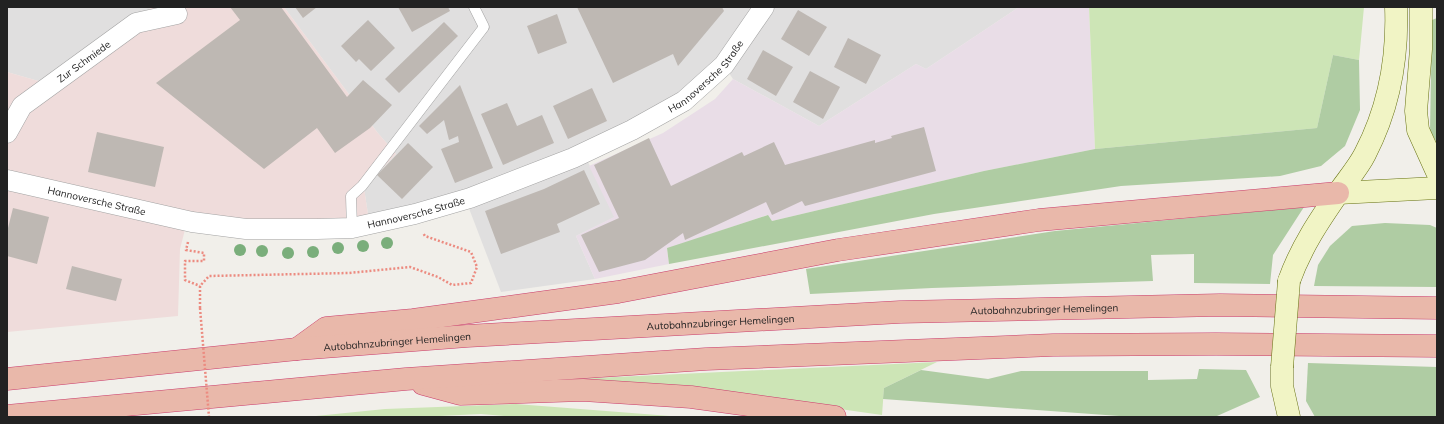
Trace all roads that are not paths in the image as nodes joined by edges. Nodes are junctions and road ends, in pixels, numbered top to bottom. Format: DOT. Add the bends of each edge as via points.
graph roads {
  1 [pos="474,7"];
  2 [pos="764,7"];
  3 [pos="1396,7"];
  4 [pos="1421,7"];
  5 [pos="177,14"];
  6 [pos="7,133"];
  7 [pos="1437,172"];
  8 [pos="7,180"];
  9 [pos="1437,188"];
  10 [pos="1338,193"];
  11 [pos="352,228"];
  12 [pos="1437,308"];
  13 [pos="1437,346"];
  14 [pos="297,350"];
  15 [pos="7,380"];
  16 [pos="406,380"];
  17 [pos="7,416"];
  18 [pos="835,417"];
  19 [pos="1289,417"];
  1 -- 11 [label="lane" via="484,27 362,186 351,196"];
  2 -- 11 [label="street, Hannoversche Straße" via="724,65 684,101 632,130 573,158 470,198"];
  3 -- 10 [label="main road" via="1394,70 1386,104 1365,154"];
  4 -- 7 [label="main road" via="1421,49 1416,111 1418,130"];
  5 -- 6 [label="street, Zur Schmiede" via="136,23 22,106"];
  8 -- 11 [label="street, Hannoversche Straße" via="192,222 246,229"];
  9 -- 10 [label="main road"];
  10 -- 14 [label="highway" via="1039,220 838,250 618,292 412,320 326,328"];
  10 -- 19 [label="main road, bridge" via="1300,252 1288,281 1282,386"];
  12 -- 14 [label="highway, Autobahnzubringer Hemelingen" via="1220,305 900,312 467,336"];
  13 -- 16 [label="highway" via="1053,345 706,359"];
  14 -- 15 [label="highway, Autobahnzubringer Hemelingen"];
  16 -- 17 [label="highway"];
  16 -- 18 [label="highway" via="460,394 584,390 691,397"];
}
